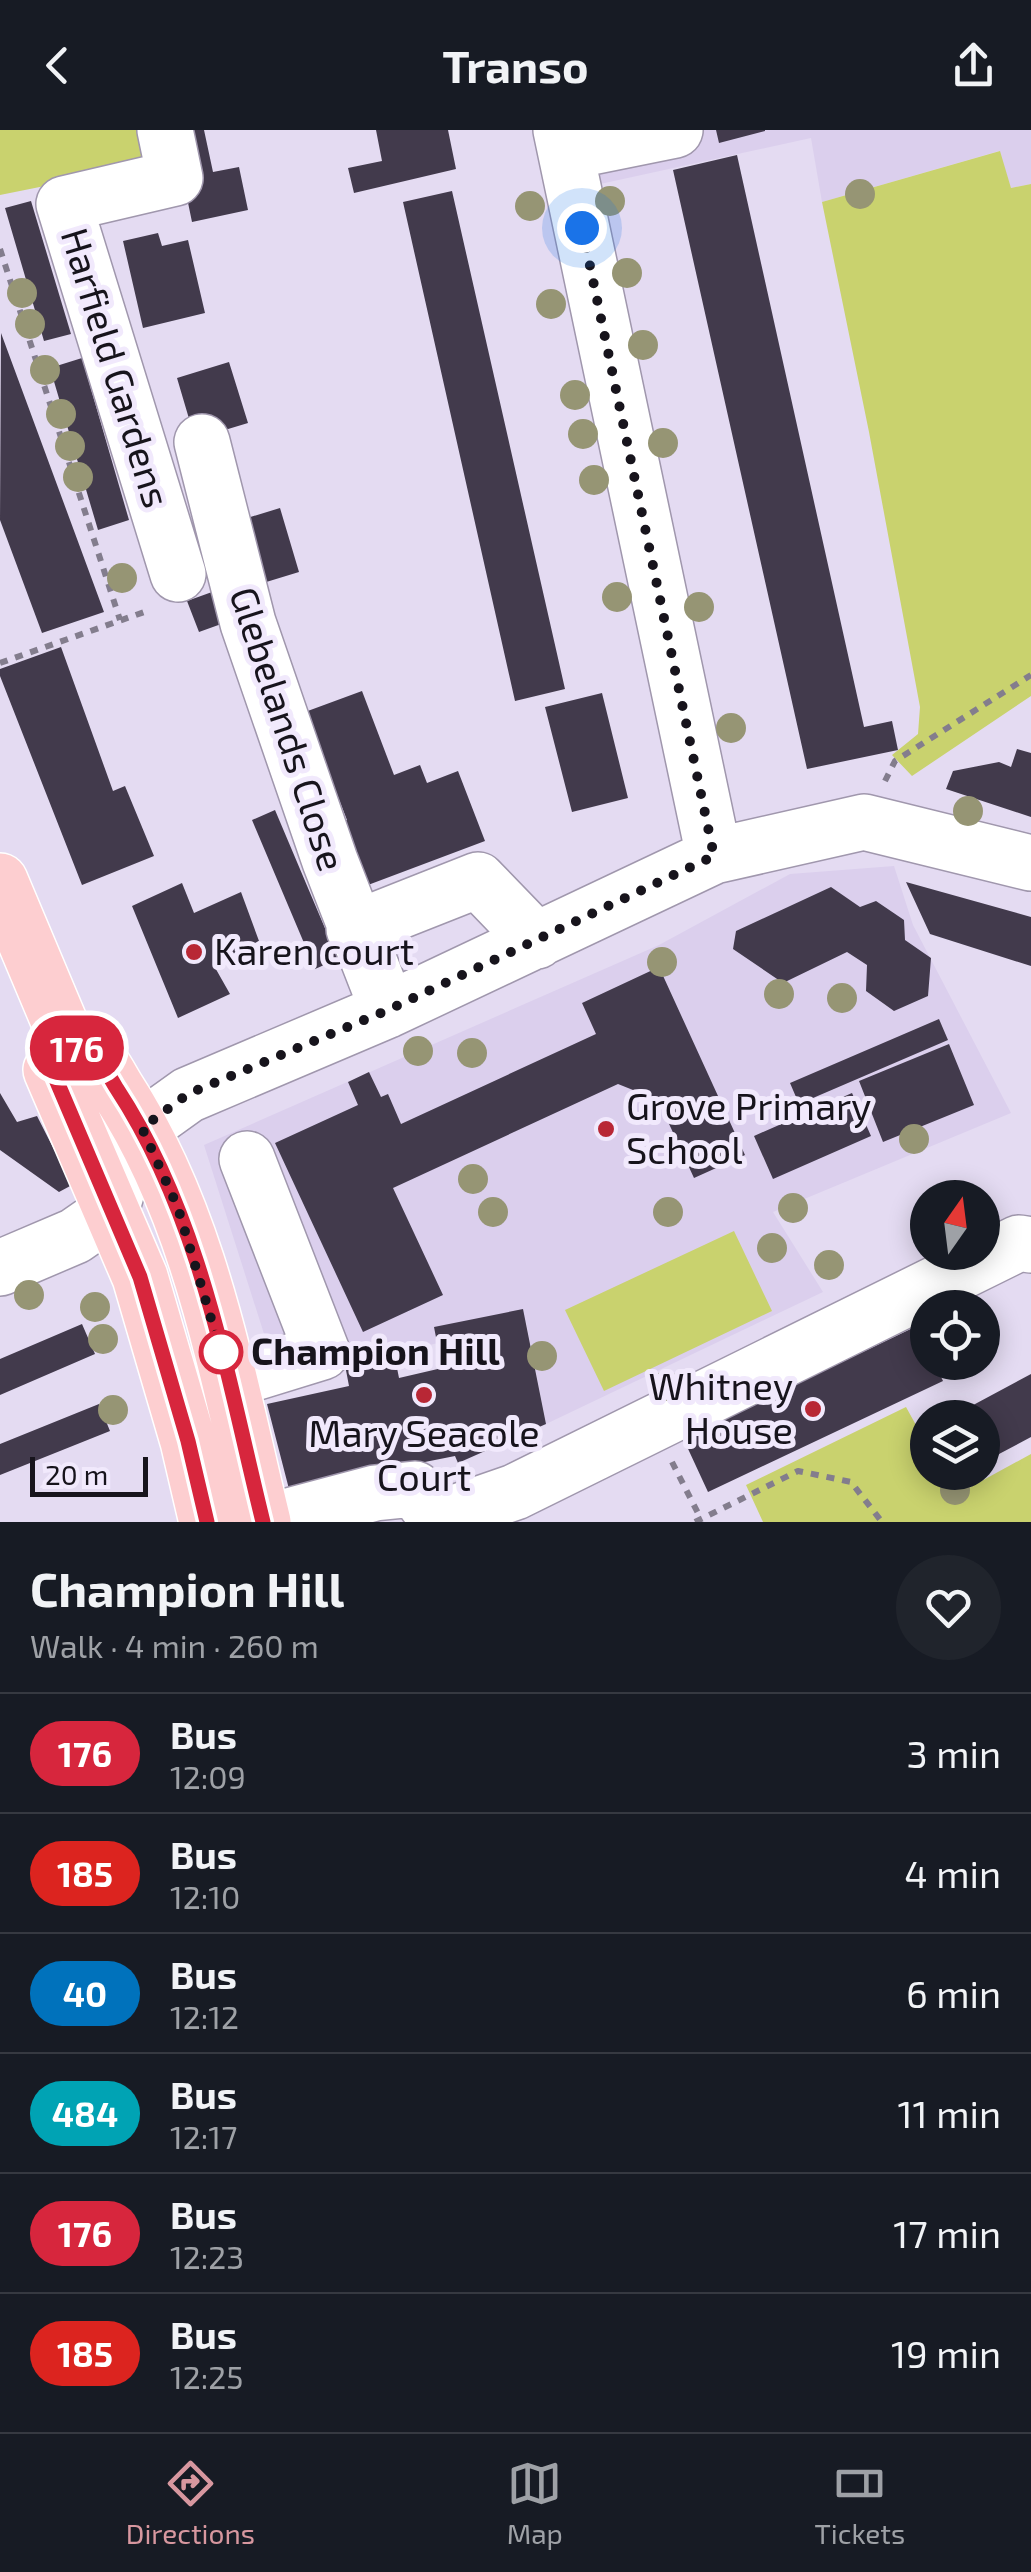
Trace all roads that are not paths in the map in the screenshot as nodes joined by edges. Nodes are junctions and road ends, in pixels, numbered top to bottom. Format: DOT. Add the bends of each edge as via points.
graph roads {
  1 [pos="165,130"];
  2 [pos="675,130"];
  3 [pos="563,141"];
  4 [pos="202,442"];
  5 [pos="178,574"];
  6 [pos="714,856"];
  7 [pos="1031,863"];
  8 [pos="0,881"];
  9 [pos="354,930"];
  10 [pos="537,941"];
  11 [pos="388,1010"];
  12 [pos="68,1045"];
  13 [pos="142,1128"];
  14 [pos="246,1159"];
  15 [pos="111,1210"];
  16 [pos="1031,1245"];
  17 [pos="0,1268"];
  18 [pos="228,1381"];
  19 [pos="522,1507"];
  20 [pos="437,1521"];
  21 [pos="207,1522"];
  22 [pos="264,1522"];
  1 -- 5 [label="street, Harfield Gardens" via="176,178 64,204"];
  2 -- 3 [label="street"];
  3 -- 6 [label="street"];
  4 -- 9 [label="street, Glebelands Close" via="248,622"];
  6 -- 7 [label="street" via="864,822"];
  6 -- 10 [label="street"];
  8 -- 12 [label="main road"];
  9 -- 10 [label="street" via="478,880"];
  9 -- 11 [label="street, Glebelands Close"];
  10 -- 11 [label="street"];
  11 -- 13 [label="street" via="188,1094"];
  12 -- 13 [label="main road" via="91,1053"];
  12 -- 15 [label="main road" via="52,1070"];
  13 -- 15 [label="street" via="126,1156"];
  13 -- 18 [label="main road" via="178,1208"];
  14 -- 18 [label="street" via="322,1352"];
  15 -- 17 [label="street" via="74,1236"];
  15 -- 21 [label="main road" via="140,1277"];
  16 -- 19 [label="street" via="1019,1243 653,1423"];
  18 -- 22 [label="main road"];
  19 -- 20 [label="street"];
  20 -- 22 [label="street" via="414,1489"];
}
